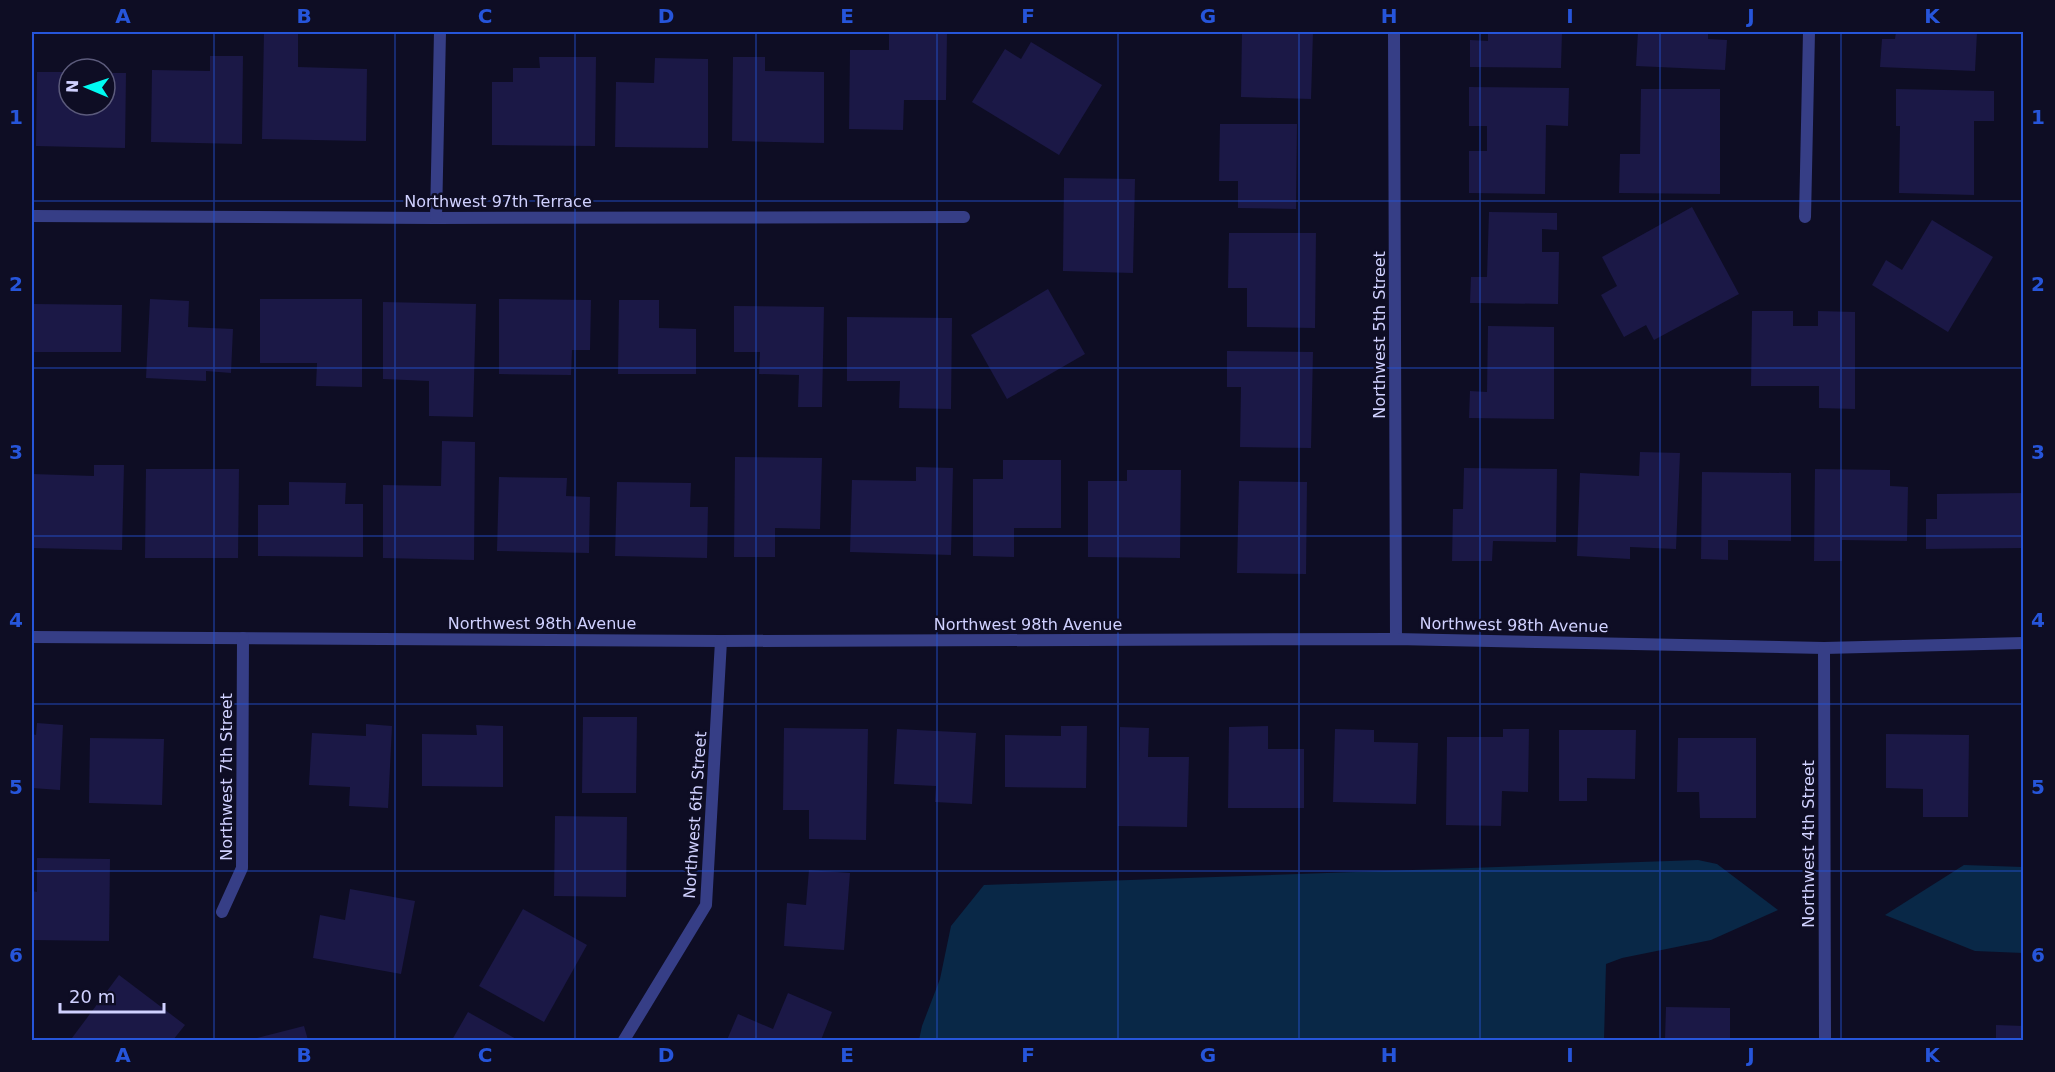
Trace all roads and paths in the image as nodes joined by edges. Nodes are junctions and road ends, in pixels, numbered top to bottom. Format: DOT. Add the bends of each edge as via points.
graph roads {
  1 [pos="440,32"];
  2 [pos="1394,32"];
  3 [pos="1809,32"];
  4 [pos="32,216"];
  5 [pos="964,217"];
  6 [pos="1805,217"];
  7 [pos="436,218"];
  8 [pos="32,636"];
  9 [pos="243,638"];
  10 [pos="1396,639"];
  11 [pos="721,641"];
  12 [pos="2024,644"];
  13 [pos="1824,648"];
  14 [pos="222,912"];
  15 [pos="624,1041"];
  16 [pos="1825,1041"];
  1 -- 7 [label="street"];
  2 -- 10 [label="street, Northwest 5th Street"];
  3 -- 6 [label="street"];
  4 -- 7 [label="street, Northwest 97th Terrace"];
  5 -- 7 [label="street, Northwest 97th Terrace"];
  8 -- 9 [label="street, Northwest 98th Avenue"];
  9 -- 11 [label="street, Northwest 98th Avenue"];
  9 -- 14 [label="street, Northwest 7th Street" via="242,868"];
  10 -- 11 [label="street, Northwest 98th Avenue"];
  10 -- 13 [label="street, Northwest 98th Avenue"];
  11 -- 15 [label="street, Northwest 6th Street" via="706,905"];
  12 -- 13 [label="street, Northwest 98th Avenue"];
  13 -- 16 [label="street, Northwest 4th Street"];
}
